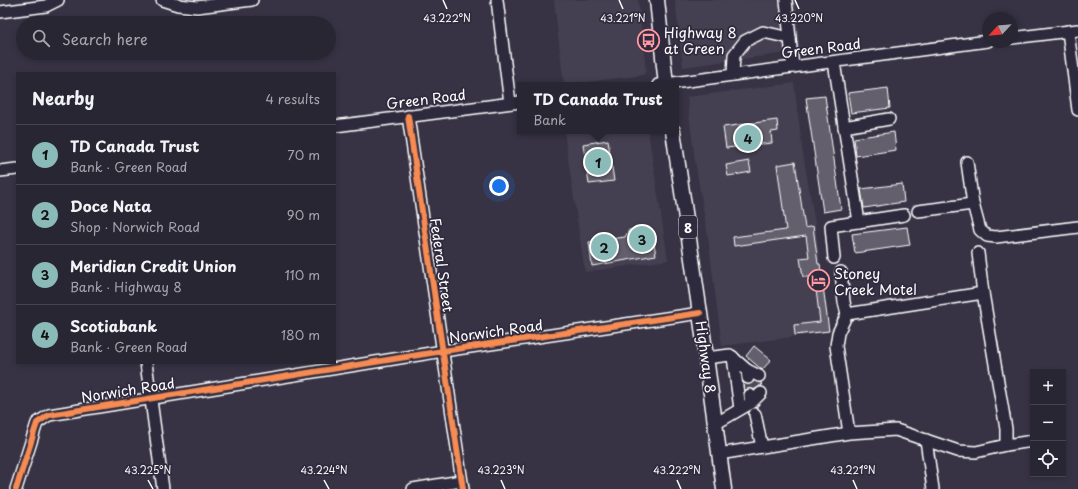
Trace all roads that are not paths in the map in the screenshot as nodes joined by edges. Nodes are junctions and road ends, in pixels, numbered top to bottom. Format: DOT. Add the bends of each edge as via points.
graph roads {
  1 [pos="58,0"];
  2 [pos="162,0"];
  3 [pos="252,0"];
  4 [pos="497,0"];
  5 [pos="657,0"];
  6 [pos="786,0"];
  7 [pos="0,12"];
  8 [pos="1073,30"];
  9 [pos="1018,37"];
  10 [pos="790,38"];
  11 [pos="982,43"];
  12 [pos="834,62"];
  13 [pos="793,67"];
  14 [pos="733,75"];
  15 [pos="663,82"];
  16 [pos="679,83"];
  17 [pos="515,102"];
  18 [pos="1078,110"];
  19 [pos="408,116"];
  20 [pos="889,119"];
  21 [pos="336,126"];
  22 [pos="844,127"];
  23 [pos="673,134"];
  24 [pos="967,162"];
  25 [pos="16,169"];
  26 [pos="0,171"];
  27 [pos="973,204"];
  28 [pos="918,211"];
  29 [pos="904,215"];
  30 [pos="859,222"];
  31 [pos="1078,227"];
  32 [pos="978,253"];
  33 [pos="834,258"];
  34 [pos="841,272"];
  35 [pos="983,294"];
  36 [pos="700,313"];
  37 [pos="846,314"];
  38 [pos="443,351"];
  39 [pos="733,357"];
  40 [pos="706,358"];
  41 [pos="146,364"];
  42 [pos="748,376"];
  43 [pos="751,396"];
  44 [pos="150,398"];
  45 [pos="740,409"];
  46 [pos="755,414"];
  47 [pos="715,424"];
  48 [pos="849,433"];
  49 [pos="926,440"];
  50 [pos="1030,441"];
  51 [pos="1006,445"];
  52 [pos="762,447"];
  53 [pos="719,454"];
  54 [pos="462,485"];
  55 [pos="16,489"];
  56 [pos="164,489"];
  57 [pos="413,489"];
  58 [pos="724,489"];
  59 [pos="933,489"];
  1 -- 7 [label="street" via="46,6"];
  2 -- 3 [label="street" via="198,7"];
  4 -- 17 [label="street"];
  5 -- 15 [label="main road"];
  6 -- 10 [label="street"];
  8 -- 9 [label="street"];
  8 -- 18 [label="street"];
  10 -- 13 [label="street"];
  10 -- 14 [label="street" via="763,32 745,41 734,55"];
  11 -- 12 [label="street, Green Road"];
  12 -- 13 [label="street, Green Road"];
  12 -- 22 [label="street"];
  13 -- 14 [label="street, Green Road"];
  14 -- 16 [label="street, Green Road"];
  17 -- 19 [label="street, Green Road"];
  19 -- 21 [label="street, Green Road"];
  19 -- 38 [label="street, Federal Street"];
  20 -- 22 [label="street"];
  22 -- 30 [label="street"];
  23 -- 36 [label="main road, Highway 8 / 8"];
  24 -- 27 [label="street"];
  25 -- 26 [label="street"];
  27 -- 28 [label="street"];
  27 -- 31 [label="street" via="980,230 987,236 996,238"];
  29 -- 30 [label="street"];
  30 -- 33 [label="street" via="831,226"];
  32 -- 35 [label="street"];
  34 -- 37 [label="street"];
  35 -- 37 [label="street"];
  35 -- 51 [label="street" via="1006,429"];
  36 -- 38 [label="street, Norwich Road"];
  36 -- 40 [label="main road, Highway 8 / 8"];
  37 -- 48 [label="street" via="838,332 836,346"];
  38 -- 44 [label="street, Norwich Road"];
  38 -- 54 [label="street, Federal Street"];
  39 -- 40 [label="street" via="730,355"];
  39 -- 42 [label="street"];
  39 -- 45 [label="street"];
  40 -- 47 [label="main road, Highway 8 / 8"];
  41 -- 44 [label="street"];
  43 -- 45 [label="street"];
  44 -- 55 [label="street, Norwich Road" via="49,415 37,423"];
  44 -- 56 [label="street"];
  45 -- 47 [label="street"];
  46 -- 52 [label="street"];
  47 -- 53 [label="main road, Highway 8 / 8"];
  48 -- 49 [label="street" via="896,430"];
  48 -- 52 [label="street"];
  49 -- 51 [label="street" via="958,451 976,452"];
  49 -- 59 [label="street"];
  50 -- 51 [label="street"];
  52 -- 53 [label="street"];
  53 -- 58 [label="main road, Highway 8 / 8"];
  54 -- 57 [label="street"];
}
